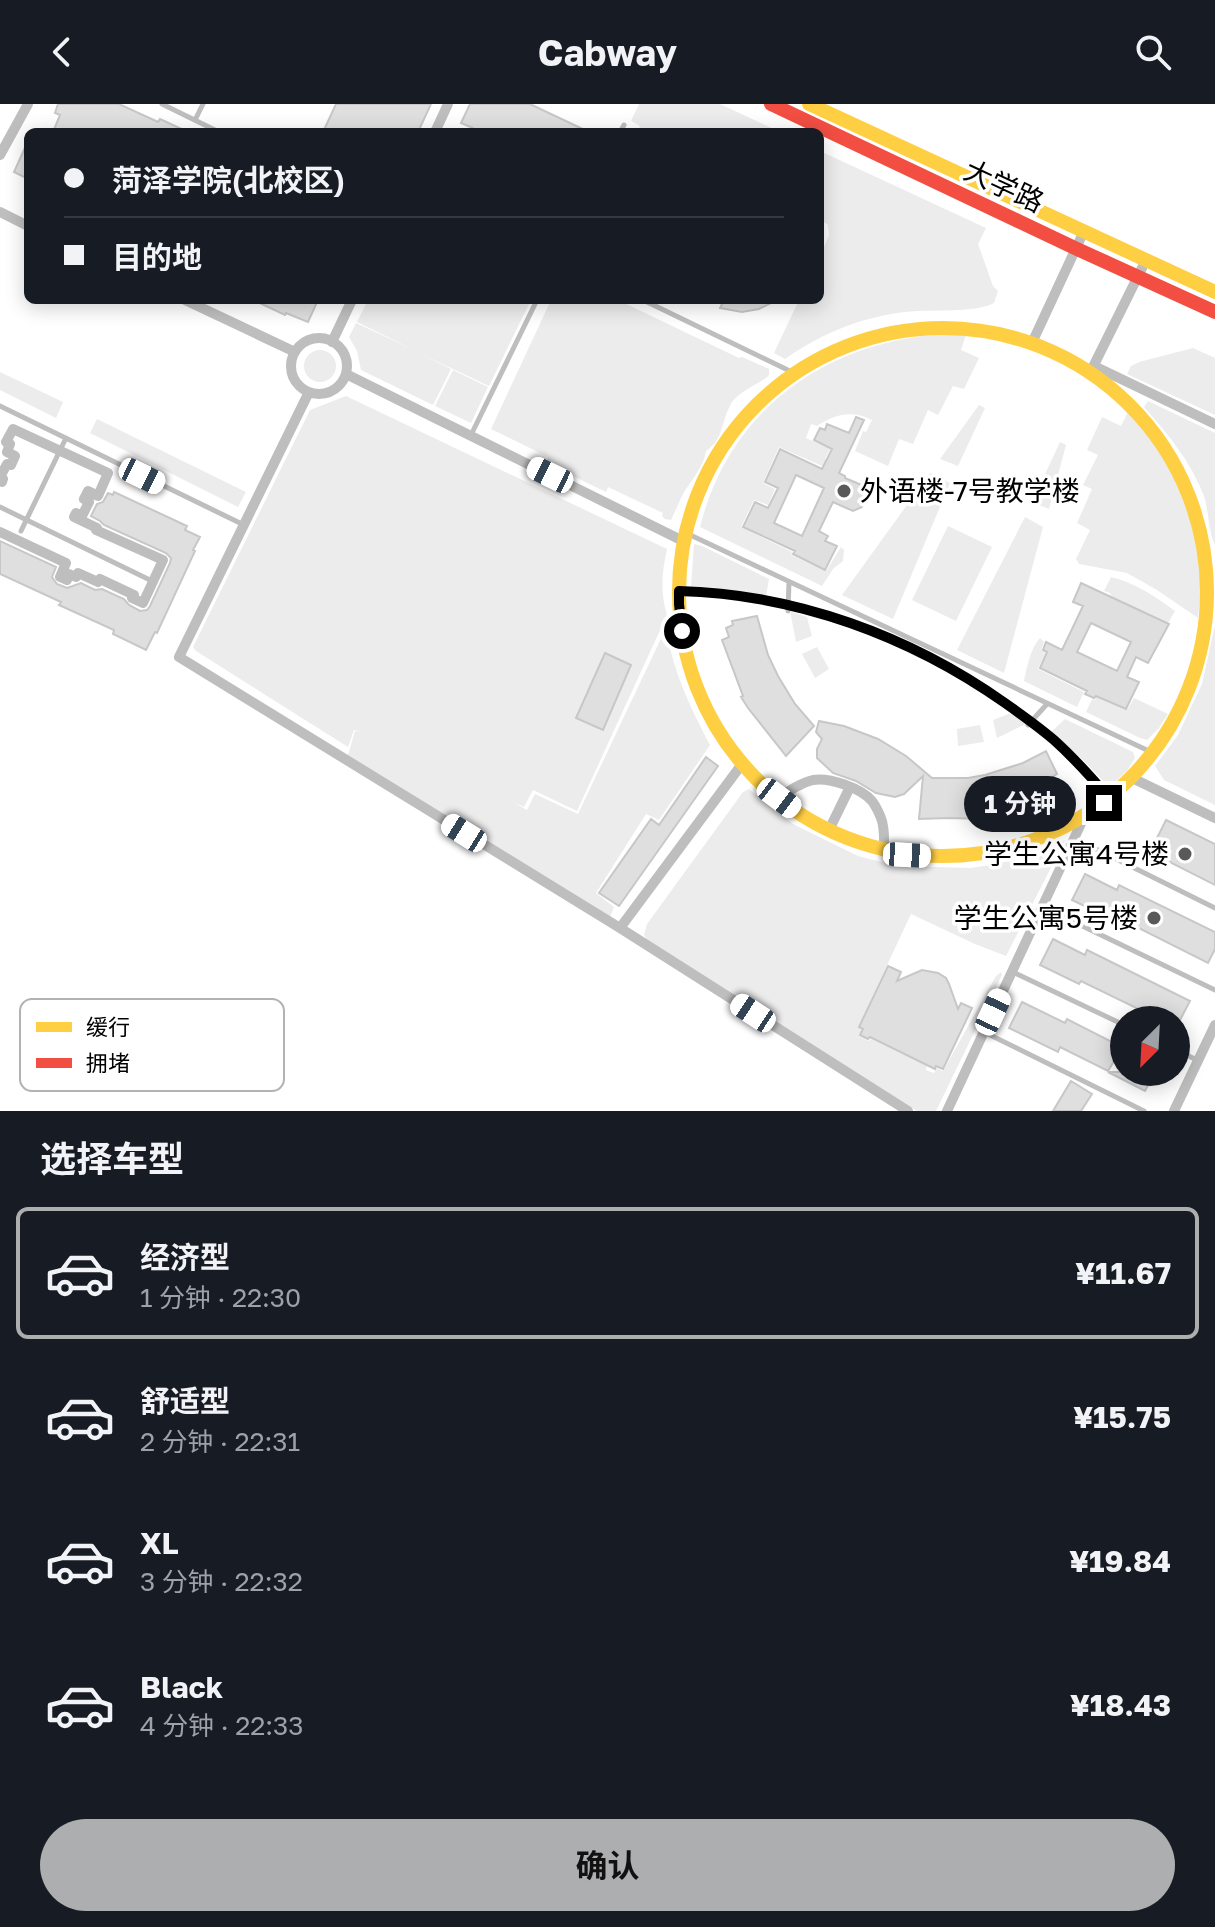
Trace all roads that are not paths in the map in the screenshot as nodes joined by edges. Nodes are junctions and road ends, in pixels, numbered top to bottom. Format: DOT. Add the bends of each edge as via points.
graph roads {
  1 [pos="28,104"];
  2 [pos="162,104"];
  3 [pos="203,104"];
  4 [pos="448,104"];
  5 [pos="771,104"];
  6 [pos="809,104"];
  7 [pos="195,120"];
  8 [pos="624,125"];
  9 [pos="211,128"];
  10 [pos="437,128"];
  11 [pos="622,128"];
  12 [pos="822,128"];
  13 [pos="824,129"];
  14 [pos="0,155"];
  15 [pos="0,212"];
  16 [pos="24,224"];
  17 [pos="1084,231"];
  18 [pos="1077,249"];
  19 [pos="1146,260"];
  20 [pos="1138,276"];
  21 [pos="1215,292"];
  22 [pos="193,304"];
  23 [pos="350,304"];
  24 [pos="535,304"];
  25 [pos="651,304"];
  26 [pos="1215,312"];
  27 [pos="332,342"];
  28 [pos="1031,345"];
  29 [pos="295,352"];
  30 [pos="1092,370"];
  31 [pos="794,373"];
  32 [pos="346,374"];
  33 [pos="309,392"];
  34 [pos="0,406"];
  35 [pos="1215,424"];
  36 [pos="470,436"];
  37 [pos="66,438"];
  38 [pos="60,451"];
  39 [pos="0,481"];
  40 [pos="0,507"];
  41 [pos="26,520"];
  42 [pos="244,525"];
  43 [pos="21,531"];
  44 [pos="0,532"];
  45 [pos="684,537"];
  46 [pos="153,581"];
  47 [pos="789,582"];
  48 [pos="679,591"];
  49 [pos="788,608"];
  50 [pos="1047,704"];
  51 [pos="1029,724"];
  52 [pos="1151,752"];
  53 [pos="742,764"];
  54 [pos="1130,777"];
  55 [pos="850,787"];
  56 [pos="779,798"];
  57 [pos="1109,798"];
  58 [pos="1085,815"];
  59 [pos="1215,818"];
  60 [pos="829,830"];
  61 [pos="1074,838"];
  62 [pos="884,850"];
  63 [pos="1042,907"];
  64 [pos="1215,908"];
  65 [pos="620,928"];
  66 [pos="1012,971"];
  67 [pos="1215,990"];
  68 [pos="1110,1018"];
  69 [pos="1215,1025"];
  70 [pos="984,1032"];
  71 [pos="1190,1057"];
  72 [pos="1198,1061"];
  73 [pos="908,1111"];
  74 [pos="947,1111"];
  75 [pos="1144,1111"];
  76 [pos="1174,1111"];
  1 -- 14 [label="street"];
  2 -- 7 [label="lane"];
  3 -- 7 [label="lane"];
  4 -- 10 [label="street"];
  5 -- 12 [label="street, 大学路"];
  6 -- 17 [label="street, 大学路"];
  7 -- 9 [label="lane"];
  8 -- 11 [label="lane"];
  13 -- 18 [label="street, 大学路"];
  15 -- 16 [label="street"];
  17 -- 18 [label="street"];
  17 -- 19 [label="street, 大学路"];
  18 -- 20 [label="street, 大学路"];
  18 -- 28 [label="street"];
  19 -- 20 [label="street"];
  19 -- 21 [label="street, 大学路"];
  20 -- 26 [label="street, 大学路"];
  20 -- 30 [label="street"];
  22 -- 29 [label="street"];
  23 -- 27 [label="street"];
  24 -- 36 [label="lane"];
  25 -- 31 [label="lane"];
  27 -- 29 [label="street" via="313,339"];
  27 -- 32 [label="street" via="344,352"];
  28 -- 30 [label="street"];
  28 -- 31 [label="street" via="980,331 929,326 831,352"];
  29 -- 33 [label="street" via="295,380"];
  30 -- 35 [label="street"];
  30 -- 52 [label="street" via="1121,392 1169,450 1193,498 1209,577 1206,627 1193,677 1173,725"];
  31 -- 45 [label="street" via="729,434 697,496"];
  32 -- 33 [label="street" via="332,391"];
  32 -- 36 [label="street"];
  33 -- 42 [label="street"];
  34 -- 37 [label="lane"];
  36 -- 45 [label="street"];
  37 -- 38 [label="lane"];
  37 -- 42 [label="lane"];
  38 -- 39 [label="street" via="13,429 6,442 7,452 15,456"];
  38 -- 41 [label="lane"];
  38 -- 46 [label="street" via="108,473 98,496 88,491 82,516 74,517 163,560"];
  40 -- 41 [label="lane"];
  41 -- 43 [label="lane"];
  41 -- 46 [label="lane"];
  42 -- 65 [label="street" via="179,657"];
  44 -- 46 [label="street" via="66,563 60,577 67,580 77,573 100,579 143,603"];
  45 -- 47 [label="lane"];
  45 -- 48 [label="street"];
  47 -- 49 [label="lane"];
  47 -- 50 [label="lane"];
  48 -- 49 [label="lane" via="735,594"];
  48 -- 53 [label="street" via="686,658 705,704"];
  49 -- 51 [label="lane" via="856,625 931,657"];
  50 -- 51 [label="lane"];
  50 -- 52 [label="lane"];
  51 -- 57 [label="lane" via="1052,738"];
  52 -- 54 [label="street"];
  53 -- 56 [label="street"];
  53 -- 65 [label="street"];
  54 -- 57 [label="street"];
  54 -- 59 [label="street"];
  55 -- 56 [label="street" via="816,780"];
  55 -- 60 [label="street"];
  55 -- 62 [label="street" via="872,800 884,827"];
  56 -- 60 [label="street"];
  57 -- 58 [label="street"];
  58 -- 61 [label="street"];
  58 -- 62 [label="street" via="1011,849 960,858"];
  60 -- 62 [label="street"];
  61 -- 63 [label="street"];
  61 -- 64 [label="lane"];
  63 -- 66 [label="street"];
  63 -- 67 [label="lane"];
  65 -- 73 [label="street"];
  66 -- 68 [label="lane"];
  66 -- 70 [label="street"];
  69 -- 72 [label="street"];
  70 -- 74 [label="street"];
  70 -- 75 [label="lane"];
  71 -- 72 [label="lane"];
  72 -- 76 [label="street"];
}
